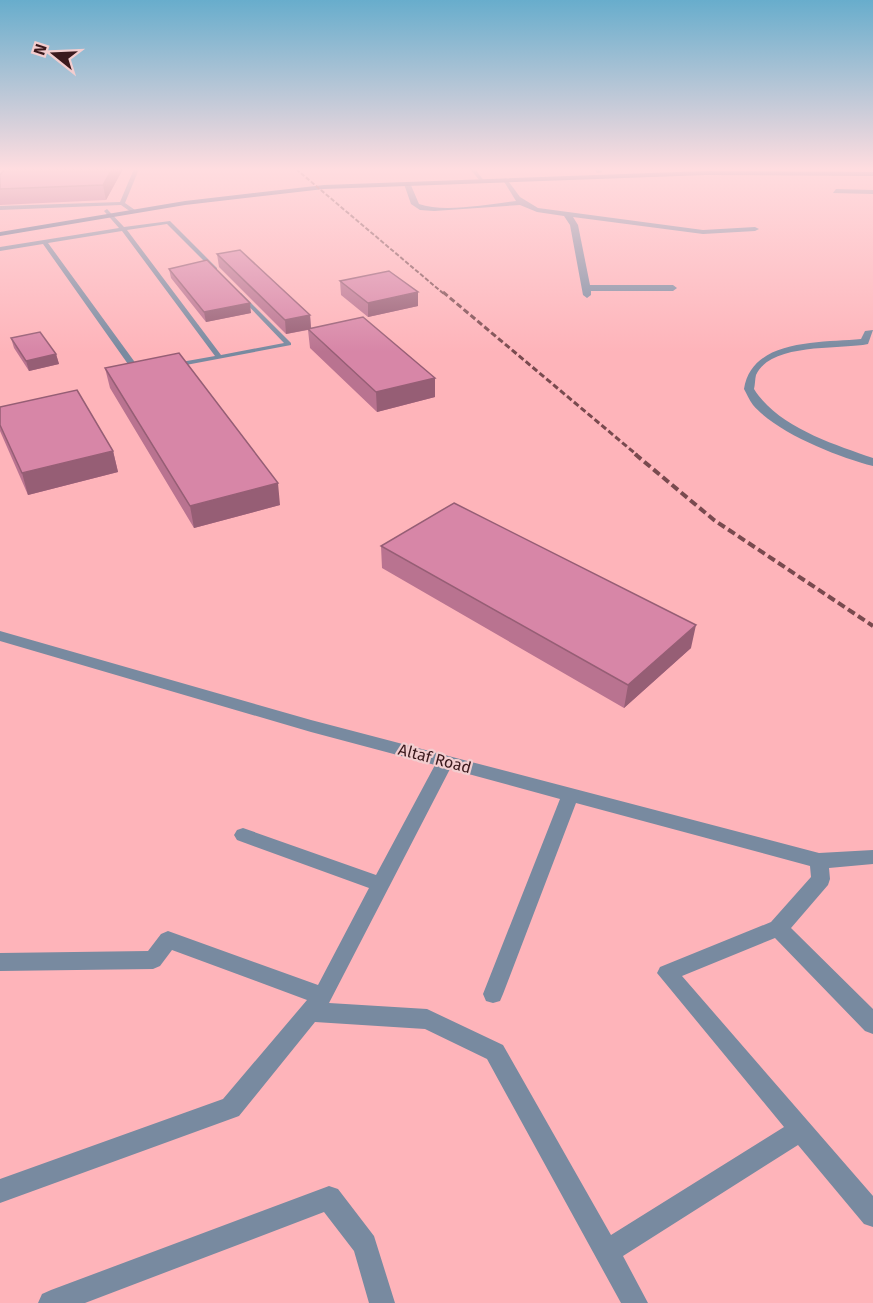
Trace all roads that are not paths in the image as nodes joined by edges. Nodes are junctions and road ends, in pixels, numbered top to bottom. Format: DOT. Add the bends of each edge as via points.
graph roads {
  1 [pos="22,230"];
  2 [pos="118,230"];
  3 [pos="124,230"];
  4 [pos="176,230"];
  5 [pos="575,230"];
  6 [pos="686,230"];
  7 [pos="741,230"];
  8 [pos="0,234"];
  9 [pos="44,242"];
  10 [pos="0,249"];
  11 [pos="224,279"];
  12 [pos="232,287"];
  13 [pos="673,288"];
  14 [pos="873,333"];
  15 [pos="219,357"];
  16 [pos="161,368"];
  17 [pos="149,370"];
  18 [pos="873,462"];
  19 [pos="0,636"];
  20 [pos="446,760"];
  21 [pos="570,795"];
  22 [pos="243,835"];
  23 [pos="873,857"];
  24 [pos="819,861"];
  25 [pos="380,884"];
  26 [pos="778,928"];
  27 [pos="0,962"];
  28 [pos="493,994"];
  29 [pos="317,1004"];
  30 [pos="873,1024"];
  31 [pos="801,1130"];
  32 [pos="0,1191"];
  33 [pos="873,1215"];
  34 [pos="606,1252"];
  35 [pos="51,1303"];
  36 [pos="382,1303"];
  37 [pos="634,1303"];
  1 -- 8 [label="main road"];
  2 -- 9 [label="lane"];
  3 -- 15 [label="lane"];
  4 -- 11 [label="lane"];
  5 -- 13 [label="street" via="587,291"];
  6 -- 7 [label="street"];
  9 -- 10 [label="lane"];
  9 -- 17 [label="lane" via="138,373"];
  12 -- 15 [label="lane" via="289,344"];
  14 -- 18 [label="street" via="868,333 865,342 781,352 758,363 748,380 750,391 768,414 834,448"];
  15 -- 16 [label="lane"];
  19 -- 20 [label="street, Altaf Road" via="311,726"];
  20 -- 21 [label="street, Altaf Road"];
  20 -- 25 [label="street"];
  21 -- 24 [label="street, Altaf Road"];
  21 -- 28 [label="street"];
  22 -- 25 [label="street"];
  23 -- 24 [label="street, Altaf Road"];
  24 -- 26 [label="street" via="821,879"];
  25 -- 29 [label="street"];
  26 -- 30 [label="street"];
  26 -- 31 [label="street" via="667,973"];
  27 -- 29 [label="street" via="153,960 168,940"];
  29 -- 32 [label="street" via="231,1108"];
  29 -- 34 [label="street" via="427,1019 495,1052"];
  31 -- 33 [label="street"];
  31 -- 34 [label="street"];
  34 -- 37 [label="street"];
  35 -- 36 [label="street" via="329,1198 364,1245"];
}
